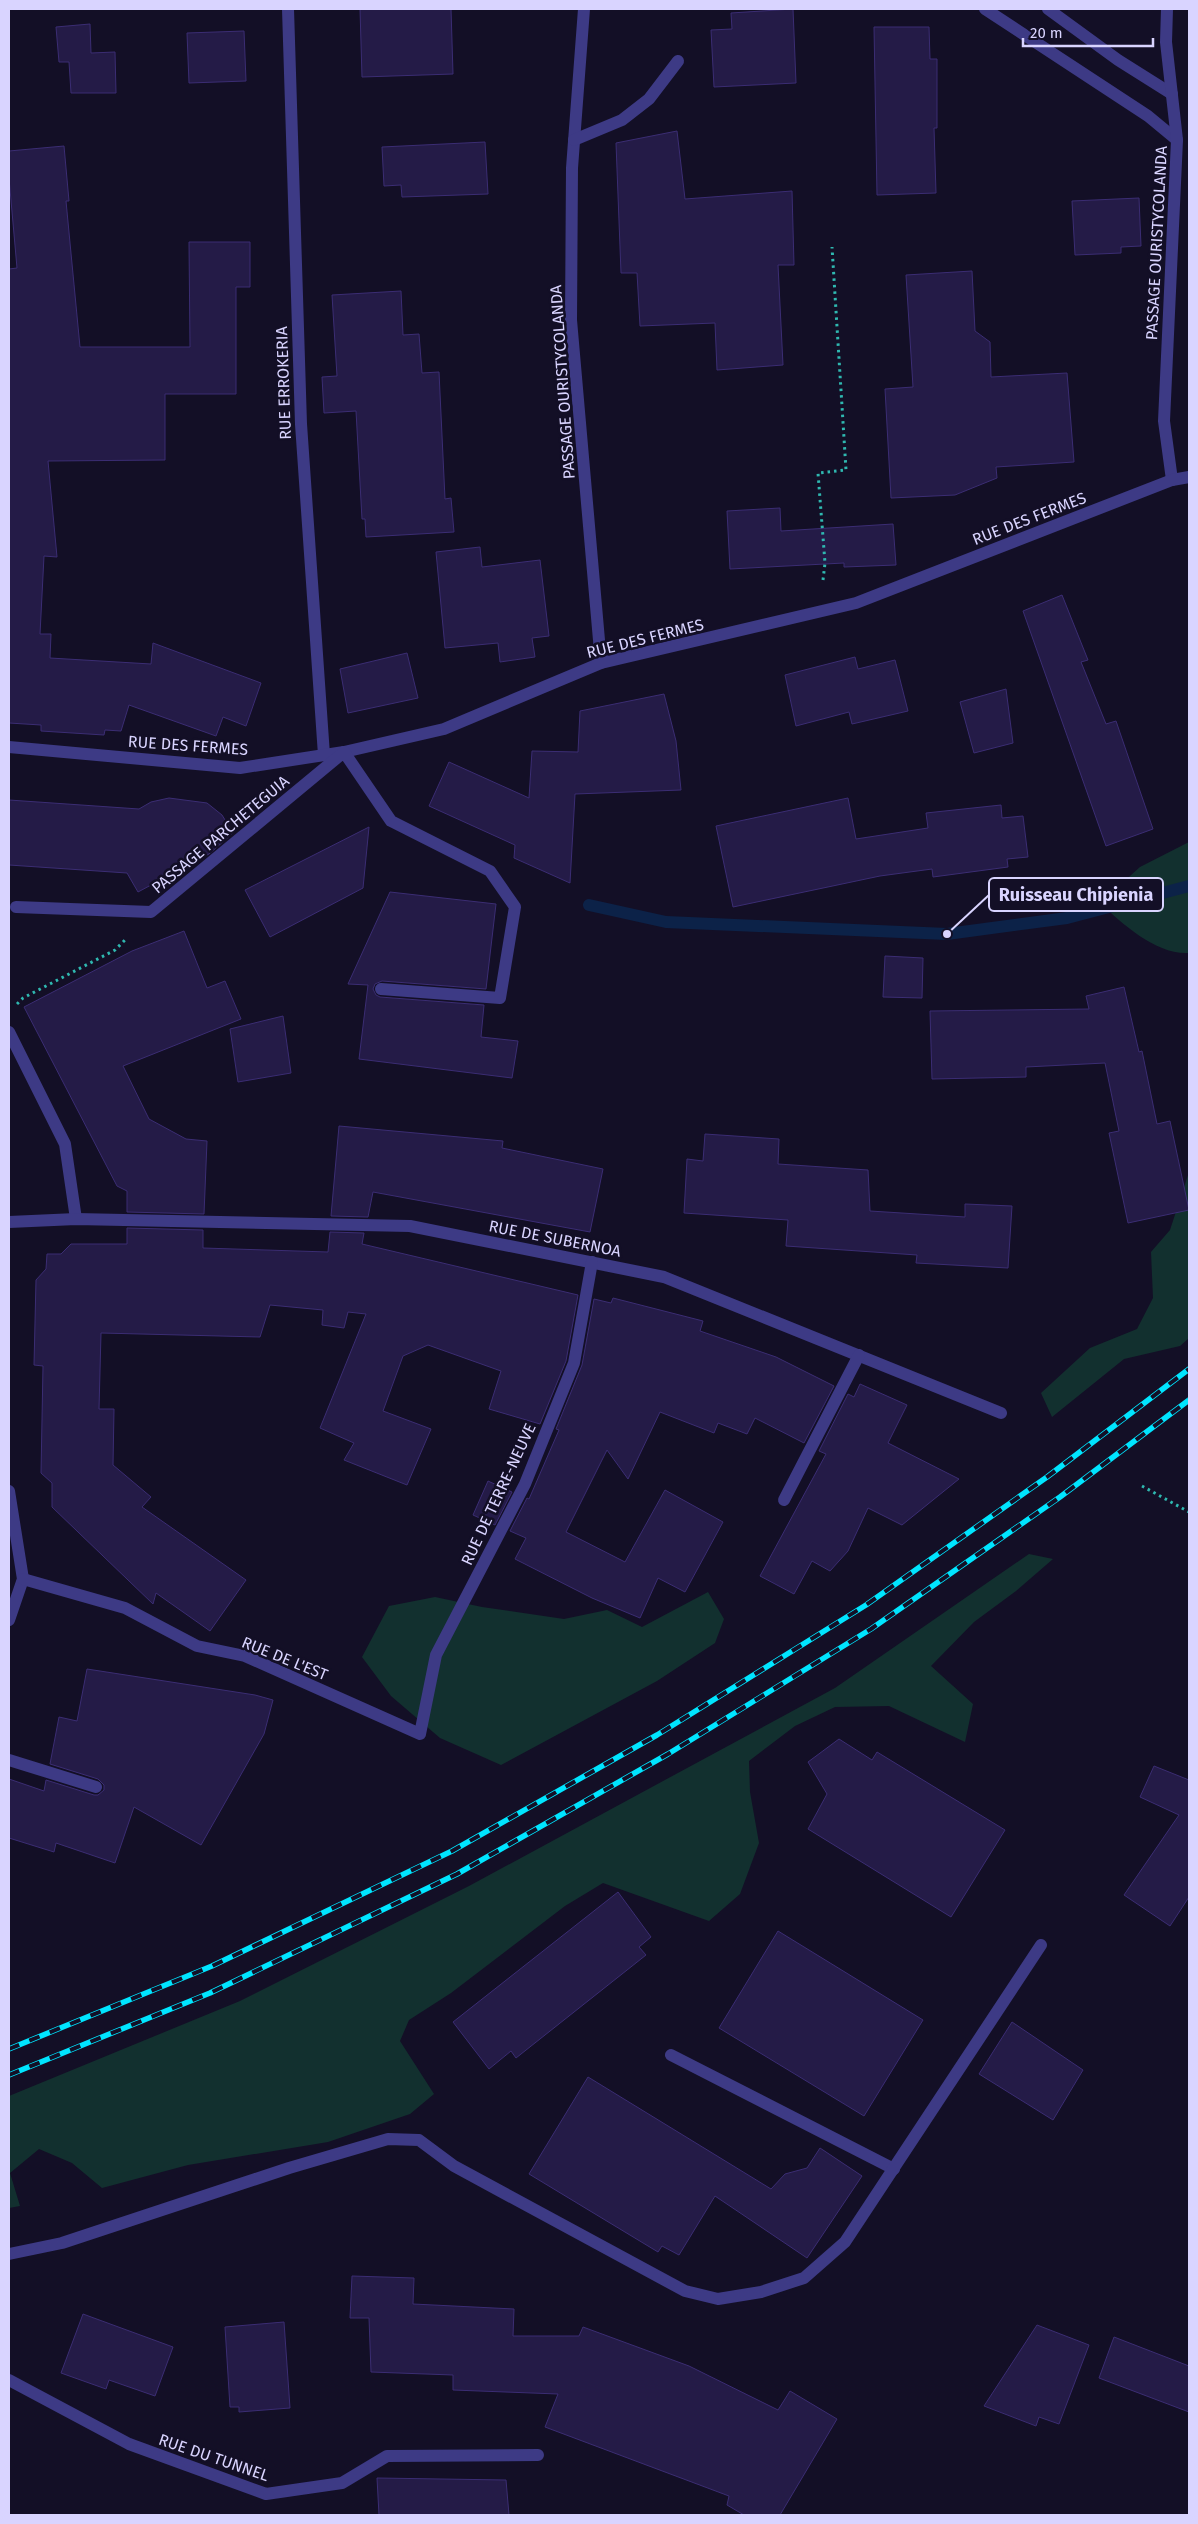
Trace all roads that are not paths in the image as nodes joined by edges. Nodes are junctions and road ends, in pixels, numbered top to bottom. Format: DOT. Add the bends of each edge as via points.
graph roads {
  1 [pos="288,9"];
  2 [pos="584,9"];
  3 [pos="984,9"];
  4 [pos="1048,9"];
  5 [pos="1167,9"];
  6 [pos="678,61"];
  7 [pos="1172,94"];
  8 [pos="574,140"];
  9 [pos="1177,140"];
  10 [pos="1189,477"];
  11 [pos="1172,480"];
  12 [pos="601,663"];
  13 [pos="9,747"];
  14 [pos="344,752"];
  15 [pos="324,755"];
  16 [pos="16,907"];
  17 [pos="381,989"];
  18 [pos="9,1032"];
  19 [pos="76,1219"];
  20 [pos="9,1222"];
  21 [pos="592,1262"];
  22 [pos="859,1355"];
  23 [pos="1001,1412"];
  24 [pos="9,1491"];
  25 [pos="784,1500"];
  26 [pos="23,1579"];
  27 [pos="9,1620"];
  28 [pos="420,1734"];
  29 [pos="9,1760"];
  30 [pos="96,1786"];
  31 [pos="1041,1945"];
  32 [pos="671,2055"];
  33 [pos="894,2169"];
  34 [pos="9,2254"];
  35 [pos="9,2380"];
  36 [pos="538,2455"];
  1 -- 15 [label="street, RUE ERROKERIA" via="300,424"];
  2 -- 8 [label="street, PASSAGE OURISTYCOLANDA"];
  3 -- 9 [label="street" via="1148,116"];
  4 -- 7 [label="street"];
  5 -- 7 [label="street, PASSAGE OURISTYCOLANDA" via="1166,42"];
  6 -- 8 [label="street" via="649,99 622,120"];
  7 -- 9 [label="street, PASSAGE OURISTYCOLANDA"];
  8 -- 12 [label="street, PASSAGE OURISTYCOLANDA" via="571,320"];
  9 -- 11 [label="street, PASSAGE OURISTYCOLANDA" via="1164,421"];
  10 -- 11 [label="street, RUE DES FERMES"];
  11 -- 12 [label="street, RUE DES FERMES" via="856,603"];
  12 -- 14 [label="street, RUE DES FERMES" via="444,728"];
  13 -- 15 [label="street, RUE DES FERMES" via="240,768"];
  14 -- 15 [label="street, RUE DES FERMES"];
  14 -- 16 [label="street, PASSAGE PARCHETEGUIA" via="152,912"];
  14 -- 17 [label="street" via="391,821 490,871 515,907 500,998"];
  18 -- 19 [label="street" via="65,1144"];
  19 -- 20 [label="street, RUE DE SUBERNOA"];
  19 -- 21 [label="street, RUE DE SUBERNOA" via="410,1226"];
  21 -- 22 [label="street, RUE DE SUBERNOA" via="664,1277"];
  21 -- 28 [label="street, RUE DE TERRE-NEUVE" via="574,1363 525,1484 436,1655"];
  22 -- 23 [label="street, RUE DE SUBERNOA"];
  22 -- 25 [label="street"];
  24 -- 26 [label="street"];
  26 -- 27 [label="street"];
  26 -- 28 [label="street, RUE DE L'EST" via="125,1608 197,1646 245,1656"];
  29 -- 30 [label="street"];
  31 -- 33 [label="street"];
  32 -- 33 [label="street"];
  33 -- 34 [label="street" via="845,2242 804,2278 761,2292 718,2299 685,2291 454,2166 419,2140 388,2139 62,2242"];
  35 -- 36 [label="street, RUE DU TUNNEL" via="129,2444 266,2494 342,2484 387,2456"];
}
